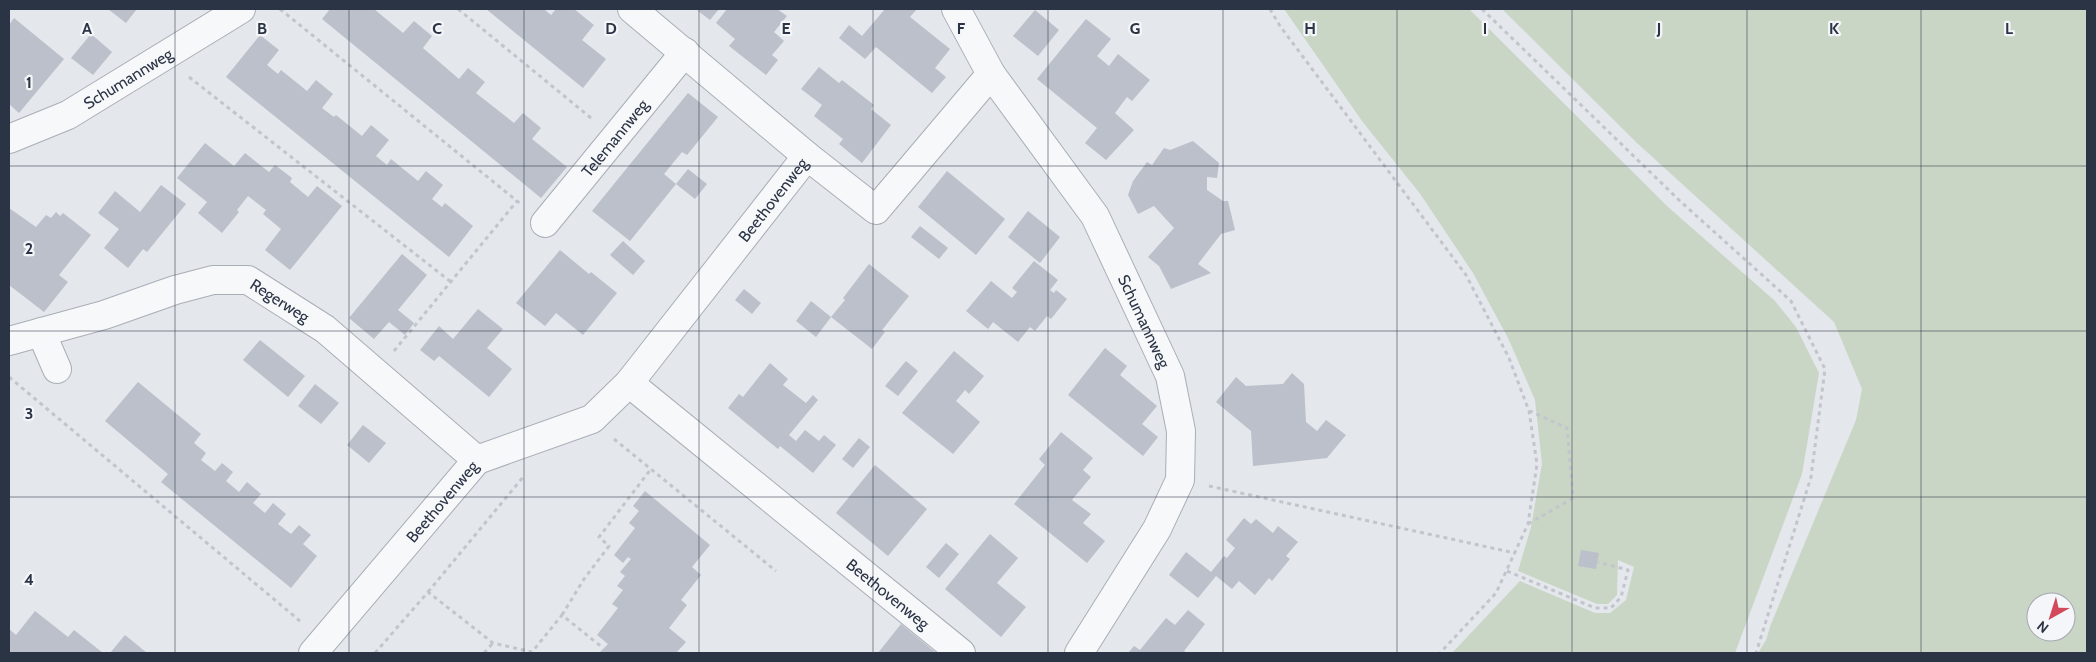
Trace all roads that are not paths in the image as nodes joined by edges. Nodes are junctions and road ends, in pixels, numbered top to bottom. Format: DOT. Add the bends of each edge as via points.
graph roads {
  1 [pos="241,9"];
  2 [pos="632,9"];
  3 [pos="956,9"];
  4 [pos="685,52"];
  5 [pos="991,74"];
  6 [pos="9,139"];
  7 [pos="808,156"];
  8 [pos="545,223"];
  9 [pos="41,332"];
  10 [pos="9,341"];
  11 [pos="57,369"];
  12 [pos="629,383"];
  13 [pos="477,460"];
  14 [pos="318,647"];
  15 [pos="961,653"];
  16 [pos="1079,653"];
  1 -- 6 [label="street, Schumannweg" via="68,115"];
  2 -- 4 [label="street"];
  3 -- 5 [label="street, Schumannweg"];
  4 -- 7 [label="street"];
  4 -- 8 [label="street, Telemannweg"];
  5 -- 7 [label="street, Beethovenweg" via="876,210"];
  5 -- 16 [label="street, Schumannweg" via="1095,216 1170,376 1181,431 1180,480 1157,529"];
  7 -- 12 [label="street, Beethovenweg"];
  9 -- 10 [label="street, Regerweg"];
  9 -- 11 [label="street"];
  9 -- 13 [label="street, Regerweg" via="214,280 248,280 325,329"];
  12 -- 13 [label="street, Beethovenweg" via="592,419"];
  12 -- 15 [label="street, Beethovenweg"];
  13 -- 14 [label="street, Beethovenweg"];
}
